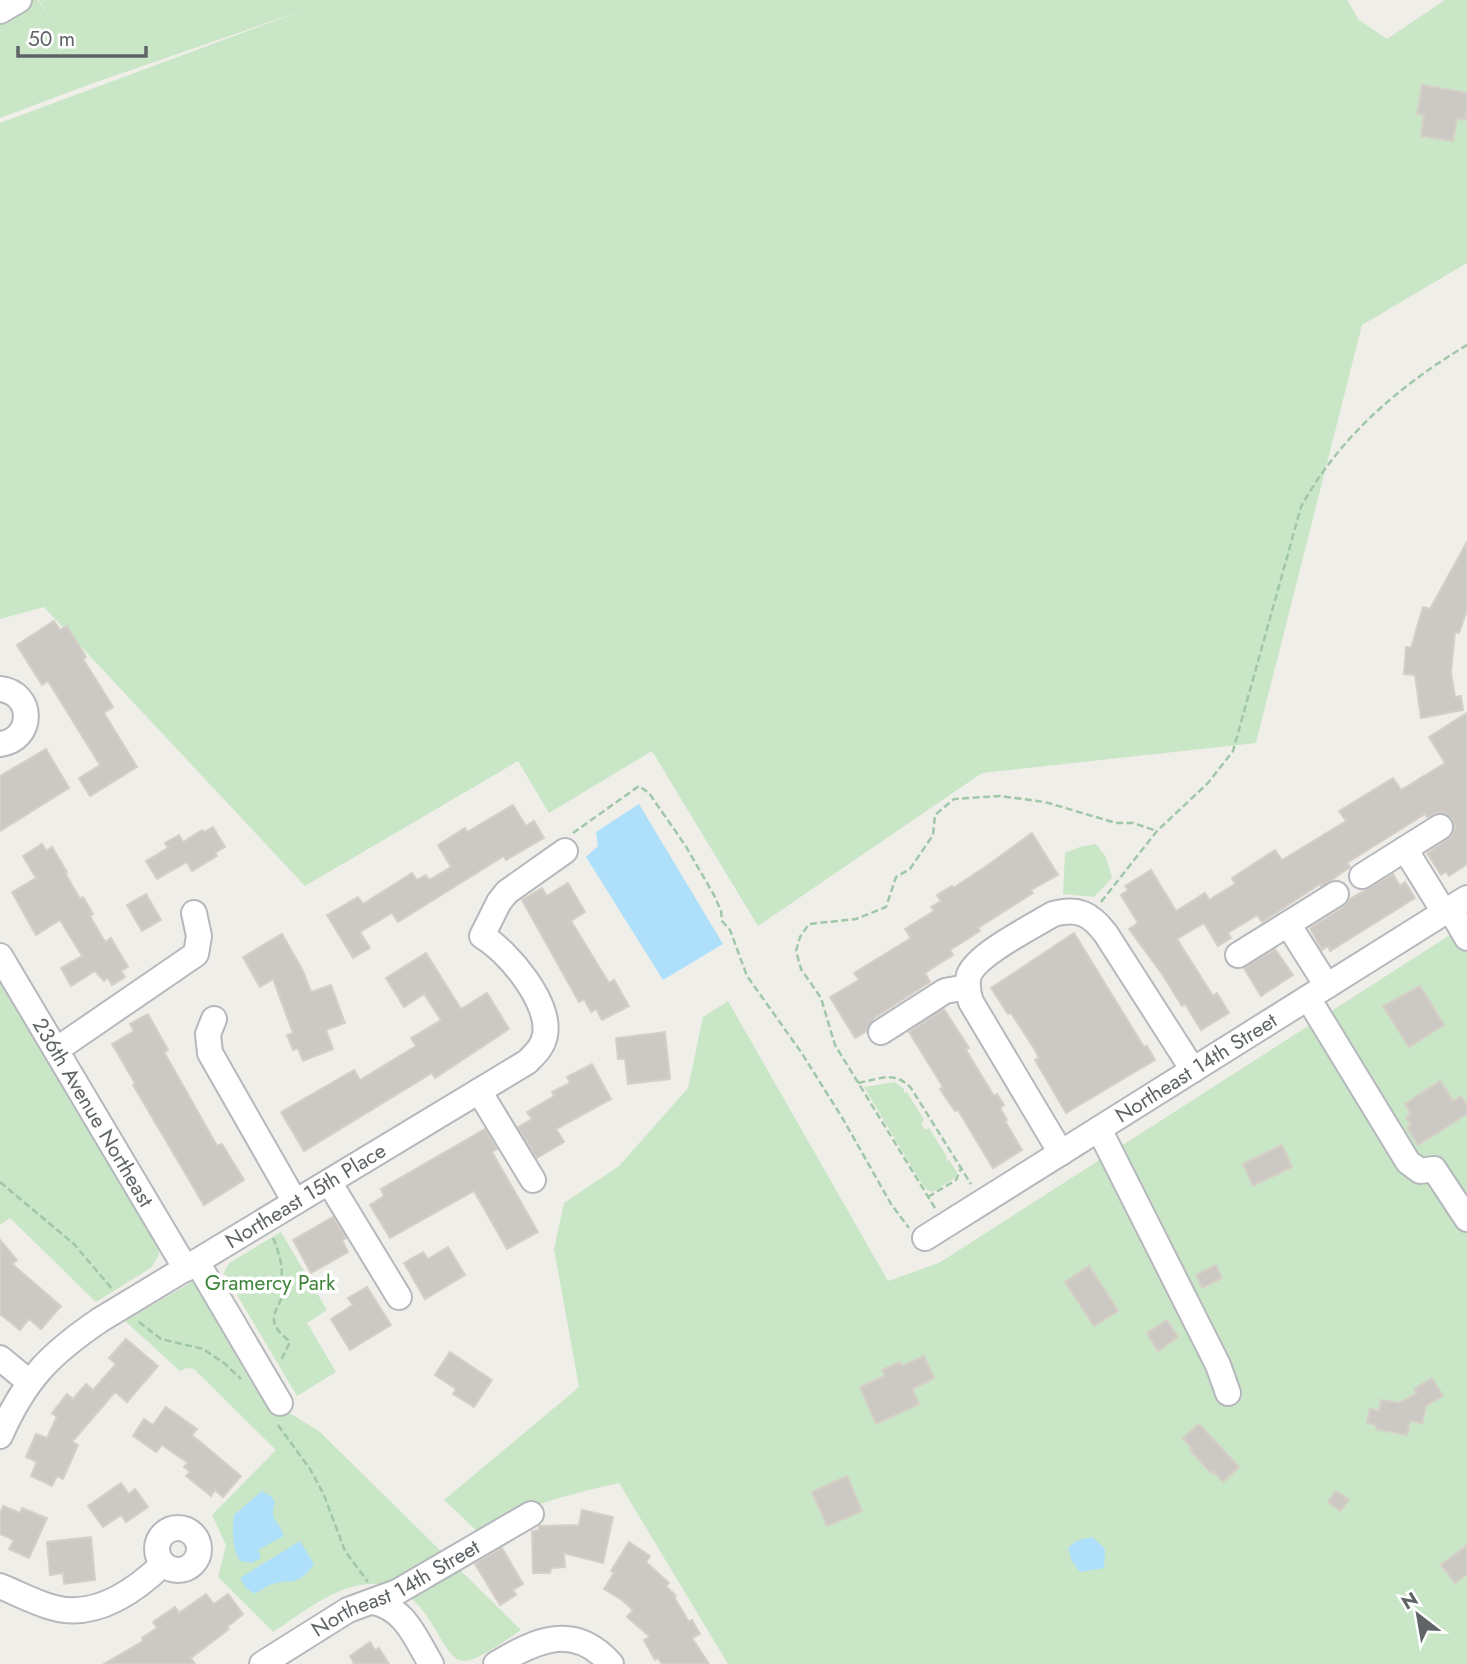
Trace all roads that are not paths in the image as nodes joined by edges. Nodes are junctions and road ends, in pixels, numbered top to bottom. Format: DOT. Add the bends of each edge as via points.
graph roads {
  1 [pos="19,0"];
  2 [pos="0,11"];
  3 [pos="0,689"];
  4 [pos="0,744"];
  5 [pos="1440,827"];
  6 [pos="1405,849"];
  7 [pos="565,851"];
  8 [pos="1362,876"];
  9 [pos="1336,894"];
  10 [pos="1453,906"];
  11 [pos="194,913"];
  12 [pos="1288,924"];
  13 [pos="1467,938"];
  14 [pos="1238,955"];
  15 [pos="0,956"];
  16 [pos="967,987"];
  17 [pos="1318,992"];
  18 [pos="214,1019"];
  19 [pos="881,1032"];
  20 [pos="56,1050"];
  21 [pos="1193,1070"];
  22 [pos="479,1091"];
  23 [pos="1099,1129"];
  24 [pos="1061,1153"];
  25 [pos="533,1180"];
  26 [pos="329,1182"];
  27 [pos="295,1202"];
  28 [pos="1467,1219"];
  29 [pos="925,1238"];
  30 [pos="192,1265"];
  31 [pos="399,1297"];
  32 [pos="0,1358"];
  33 [pos="29,1382"];
  34 [pos="1228,1393"];
  35 [pos="276,1410"];
  36 [pos="0,1436"];
  37 [pos="531,1514"];
  38 [pos="163,1564"];
  39 [pos="0,1586"];
  40 [pos="373,1602"];
  41 [pos="262,1664"];
  42 [pos="431,1664"];
  43 [pos="496,1664"];
  44 [pos="611,1664"];
  1 -- 2 [label="street"];
  3 -- 4 [label="street" via="19,698 27,722 18,737"];
  5 -- 6 [label="street"];
  6 -- 8 [label="street"];
  6 -- 10 [label="street"];
  7 -- 22 [label="street, Northeast 15th Place" via="507,892 482,936 511,958 545,1017 545,1035 539,1051 527,1062"];
  9 -- 12 [label="street"];
  10 -- 13 [label="street"];
  10 -- 17 [label="street, Northeast 14th Street"];
  11 -- 20 [label="street" via="199,936 196,954"];
  12 -- 14 [label="street"];
  12 -- 17 [label="street"];
  15 -- 20 [label="street, 236th Avenue Northeast"];
  16 -- 19 [label="street" via="945,990"];
  16 -- 21 [label="street" via="978,960 1053,914 1083,914 1096,920 1106,934"];
  16 -- 24 [label="street" via="986,1031"];
  17 -- 21 [label="street, Northeast 14th Street"];
  17 -- 28 [label="street" via="1408,1162 1420,1171 1434,1168"];
  18 -- 27 [label="street" via="208,1034 210,1053"];
  20 -- 30 [label="street, 236th Avenue Northeast"];
  21 -- 23 [label="street, Northeast 14th Street"];
  22 -- 25 [label="street"];
  22 -- 26 [label="street, Northeast 15th Place"];
  23 -- 24 [label="street, Northeast 14th Street"];
  23 -- 34 [label="street" via="1218,1364"];
  24 -- 29 [label="street, Northeast 14th Street"];
  26 -- 27 [label="street, Northeast 15th Place"];
  26 -- 31 [label="street"];
  27 -- 30 [label="street, Northeast 15th Place"];
  30 -- 33 [label="street, Northeast 15th Place" via="69,1341"];
  30 -- 35 [label="street, 236th Avenue Northeast" via="248,1373"];
  32 -- 33 [label="street"];
  33 -- 36 [label="street, Northeast 15th Place"];
  37 -- 40 [label="street, Northeast 14th Street"];
  38 -- 39 [label="street" via="103,1606 87,1610 51,1607"];
  40 -- 41 [label="street, Northeast 14th Street" via="348,1610"];
  40 -- 42 [label="street" via="397,1611"];
  43 -- 44 [label="street" via="544,1640 573,1641 602,1654"];
}
